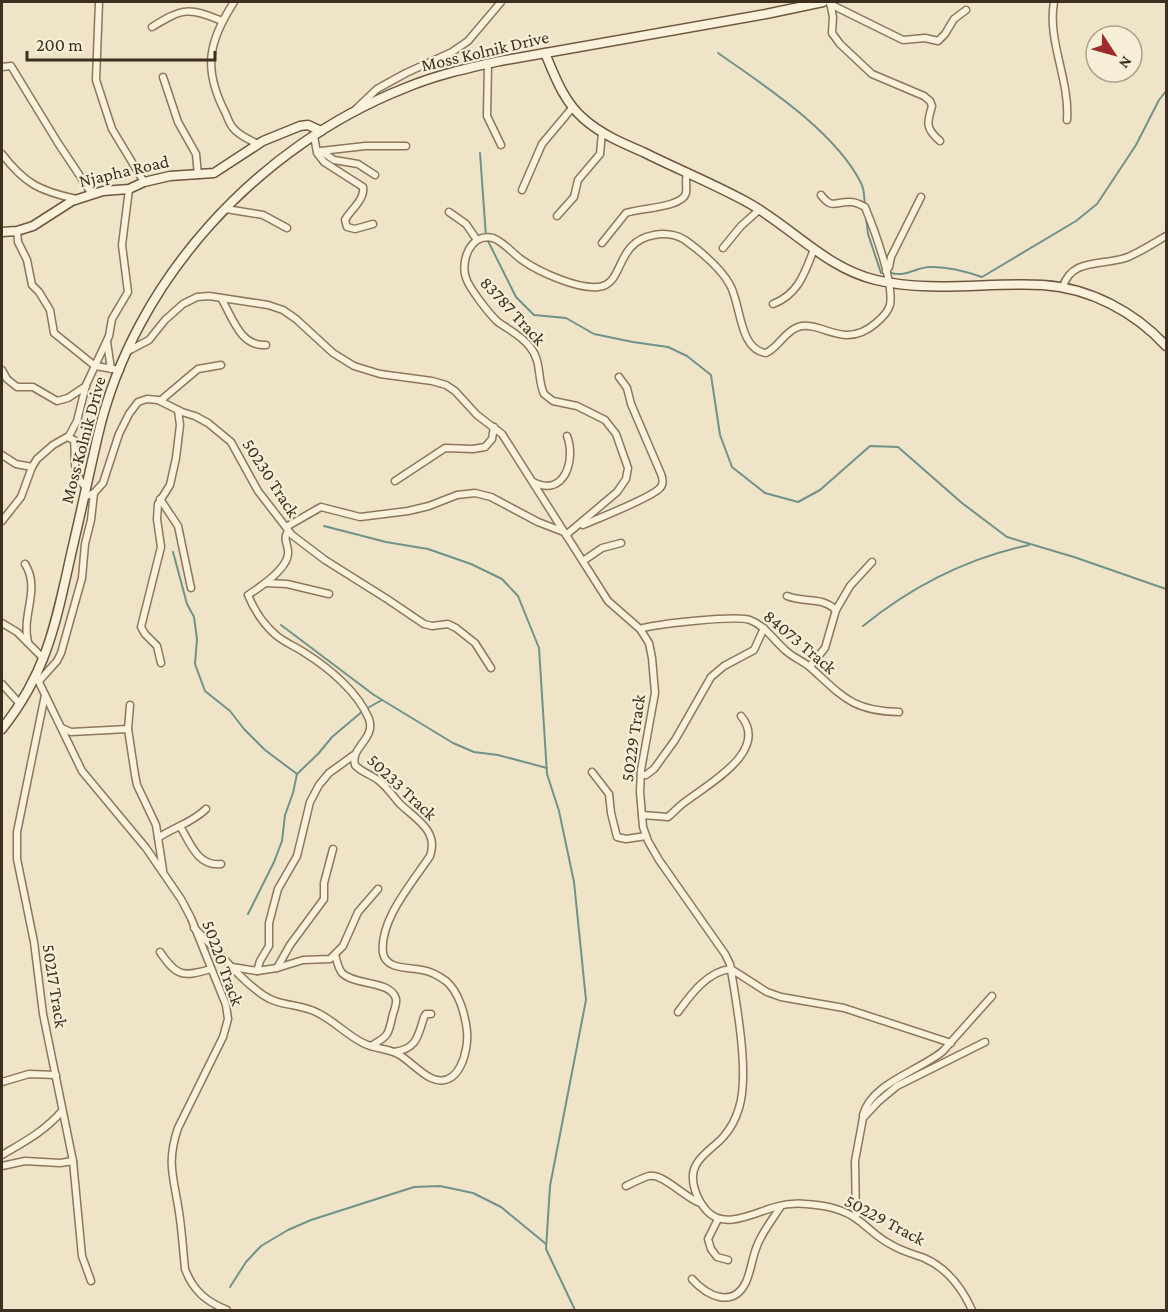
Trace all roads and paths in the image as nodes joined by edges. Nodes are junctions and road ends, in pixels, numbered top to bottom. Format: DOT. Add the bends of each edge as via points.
graph roads {
  1 [pos="99,2"];
  2 [pos="234,2"];
  3 [pos="501,2"];
  4 [pos="783,2"];
  5 [pos="828,2"];
  6 [pos="1054,2"];
  7 [pos="802,4"];
  8 [pos="791,10"];
  9 [pos="966,10"];
  10 [pos="222,21"];
  11 [pos="152,27"];
  12 [pos="545,53"];
  13 [pos="488,64"];
  14 [pos="2,67"];
  15 [pos="163,77"];
  16 [pos="573,107"];
  17 [pos="351,114"];
  18 [pos="1067,120"];
  19 [pos="318,133"];
  20 [pos="602,133"];
  21 [pos="940,141"];
  22 [pos="258,144"];
  23 [pos="501,145"];
  24 [pos="406,146"];
  25 [pos="318,148"];
  26 [pos="2,154"];
  27 [pos="687,173"];
  28 [pos="198,175"];
  29 [pos="375,176"];
  30 [pos="144,182"];
  31 [pos="129,189"];
  32 [pos="522,190"];
  33 [pos="92,194"];
  34 [pos="821,195"];
  35 [pos="921,197"];
  36 [pos="77,199"];
  37 [pos="226,209"];
  38 [pos="760,209"];
  39 [pos="449,212"];
  40 [pos="557,216"];
  41 [pos="373,224"];
  42 [pos="287,228"];
  43 [pos="17,231"];
  44 [pos="2,232"];
  45 [pos="1167,236"];
  46 [pos="477,240"];
  47 [pos="602,243"];
  48 [pos="723,248"];
  49 [pos="814,249"];
  50 [pos="886,271"];
  51 [pos="888,283"];
  52 [pos="1063,287"];
  53 [pos="221,298"];
  54 [pos="773,304"];
  55 [pos="107,342"];
  56 [pos="266,345"];
  57 [pos="1167,346"];
  58 [pos="128,351"];
  59 [pos="222,365"];
  60 [pos="96,366"];
  61 [pos="2,370"];
  62 [pos="116,370"];
  63 [pos="620,377"];
  64 [pos="86,385"];
  65 [pos="160,401"];
  66 [pos="178,411"];
  67 [pos="494,428"];
  68 [pos="69,436"];
  69 [pos="567,436"];
  70 [pos="2,455"];
  71 [pos="32,467"];
  72 [pos="395,481"];
  73 [pos="531,481"];
  74 [pos="85,492"];
  75 [pos="94,494"];
  76 [pos="160,499"];
  77 [pos="2,521"];
  78 [pos="287,529"];
  79 [pos="575,529"];
  80 [pos="565,534"];
  81 [pos="621,543"];
  82 [pos="583,561"];
  83 [pos="872,562"];
  84 [pos="25,564"];
  85 [pos="265,583"];
  86 [pos="191,588"];
  87 [pos="329,594"];
  88 [pos="787,596"];
  89 [pos="836,610"];
  90 [pos="2,624"];
  91 [pos="764,628"];
  92 [pos="640,629"];
  93 [pos="28,642"];
  94 [pos="44,659"];
  95 [pos="161,663"];
  96 [pos="810,666"];
  97 [pos="491,668"];
  98 [pos="38,678"];
  99 [pos="2,684"];
  100 [pos="45,694"];
  101 [pos="20,705"];
  102 [pos="130,705"];
  103 [pos="898,712"];
  104 [pos="741,716"];
  105 [pos="62,728"];
  106 [pos="2,729"];
  107 [pos="128,729"];
  108 [pos="355,755"];
  109 [pos="592,772"];
  110 [pos="641,775"];
  111 [pos="206,810"];
  112 [pos="642,815"];
  113 [pos="180,826"];
  114 [pos="645,836"];
  115 [pos="158,838"];
  116 [pos="333,849"];
  117 [pos="221,864"];
  118 [pos="163,872"];
  119 [pos="378,889"];
  120 [pos="195,928"];
  121 [pos="160,952"];
  122 [pos="335,955"];
  123 [pos="232,967"];
  124 [pos="277,968"];
  125 [pos="211,969"];
  126 [pos="731,969"];
  127 [pos="257,971"];
  128 [pos="992,996"];
  129 [pos="678,1012"];
  130 [pos="431,1014"];
  131 [pos="985,1042"];
  132 [pos="951,1043"];
  133 [pos="371,1046"];
  134 [pos="394,1052"];
  135 [pos="56,1075"];
  136 [pos="2,1082"];
  137 [pos="62,1111"];
  138 [pos="863,1118"];
  139 [pos="2,1155"];
  140 [pos="73,1161"];
  141 [pos="2,1166"];
  142 [pos="626,1186"];
  143 [pos="700,1203"];
  144 [pos="781,1206"];
  145 [pos="856,1218"];
  146 [pos="718,1219"];
  147 [pos="728,1260"];
  148 [pos="692,1280"];
  149 [pos="91,1281"];
  150 [pos="228,1311"];
  151 [pos="972,1311"];
  1 -- 30 [label="street" via="96,80 112,129"];
  2 -- 10 [label="street"];
  3 -- 17 [label="street" via="468,41 377,88"];
  4 -- 8 [label="street"];
  5 -- 7 [label="main road, Moss Kolnik Drive"];
  5 -- 9 [label="street" via="889,34 936,42"];
  5 -- 21 [label="street" via="833,17 832,33 844,49 872,74 928,98 932,106 928,126"];
  6 -- 18 [label="street" via="1052,18 1067,93"];
  7 -- 8 [label="main road, Moss Kolnik Drive"];
  8 -- 12 [label="main road, Moss Kolnik Drive"];
  10 -- 11 [label="street" via="184,10"];
  10 -- 22 [label="street" via="210,60 212,80 231,126"];
  12 -- 13 [label="main road, Moss Kolnik Drive"];
  12 -- 16 [label="main road"];
  13 -- 17 [label="main road, Moss Kolnik Drive" via="420,82"];
  13 -- 23 [label="street" via="487,116"];
  14 -- 33 [label="street" via="11,66"];
  15 -- 28 [label="street" via="178,122 196,154"];
  16 -- 20 [label="main road"];
  16 -- 32 [label="street" via="542,144"];
  17 -- 19 [label="main road, Moss Kolnik Drive"];
  19 -- 22 [label="main road, Njapha Road" via="300,126"];
  19 -- 25 [label="street"];
  19 -- 37 [label="main road, Moss Kolnik Drive" via="280,159"];
  20 -- 27 [label="main road"];
  20 -- 40 [label="street" via="600,154 578,180 575,195"];
  22 -- 28 [label="main road, Njapha Road" via="218,171"];
  24 -- 25 [label="street"];
  25 -- 29 [label="street" via="334,160 357,164"];
  25 -- 41 [label="street" via="324,162 363,187 361,198 345,220 347,227 356,229"];
  26 -- 36 [label="street" via="35,187"];
  27 -- 38 [label="main road"];
  27 -- 47 [label="street" via="681,200 628,212"];
  28 -- 30 [label="main road, Njapha Road"];
  30 -- 31 [label="main road, Njapha Road"];
  31 -- 33 [label="main road, Njapha Road"];
  31 -- 55 [label="street" via="122,245 128,292 112,319"];
  33 -- 36 [label="main road, Njapha Road"];
  34 -- 50 [label="street" via="827,203 853,202 865,207"];
  35 -- 50 [label="street"];
  36 -- 43 [label="main road, Njapha Road" via="39,223"];
  37 -- 42 [label="street" via="263,215"];
  37 -- 58 [label="main road, Moss Kolnik Drive" via="172,274"];
  38 -- 48 [label="street"];
  38 -- 49 [label="main road"];
  39 -- 46 [label="street" via="463,220"];
  43 -- 44 [label="main road, Njapha Road"];
  43 -- 60 [label="street" via="32,285 50,310 54,333"];
  45 -- 52 [label="street" via="1126,258 1084,265 1067,278"];
  46 -- 51 [label="street" via="486,237 498,241 538,269 575,284 599,287 610,282 635,242 659,234 677,236 728,282 747,340 764,353 801,326 848,335 865,331 889,307"];
  46 -- 79 [label="street, 83787 Track" via="464,261 469,287 498,321 531,347 544,394 605,420 624,454 627,473 621,487"];
  49 -- 51 [label="main road" via="851,272"];
  49 -- 54 [label="street" via="803,278 787,297"];
  50 -- 51 [label="street"];
  51 -- 52 [label="main road" via="930,287"];
  52 -- 57 [label="main road" via="1122,310"];
  53 -- 56 [label="street" via="245,337 255,345"];
  53 -- 58 [label="street, 50229 Track" via="191,299 165,320 149,340"];
  53 -- 67 [label="street, 50229 Track" via="283,310 337,356 361,369 447,385"];
  55 -- 60 [label="street"];
  55 -- 62 [label="street"];
  58 -- 62 [label="main road, Moss Kolnik Drive"];
  59 -- 65 [label="street" via="198,369"];
  60 -- 62 [label="street"];
  60 -- 64 [label="street"];
  61 -- 64 [label="street" via="17,387 33,387 57,401"];
  62 -- 74 [label="main road, Moss Kolnik Drive"];
  63 -- 79 [label="street" via="662,484 643,498"];
  64 -- 68 [label="street"];
  65 -- 66 [label="street, 50230 Track"];
  65 -- 75 [label="street" via="140,400 136,405 115,444 103,483"];
  66 -- 76 [label="street" via="176,458 170,485"];
  66 -- 78 [label="street, 50230 Track" via="202,419 231,442 258,491"];
  67 -- 72 [label="street" via="485,447 445,448"];
  67 -- 73 [label="street, 50229 Track" via="505,437"];
  68 -- 71 [label="street" via="45,451"];
  68 -- 74 [label="street" via="74,442 76,474"];
  69 -- 73 [label="street" via="571,459 564,477 543,486"];
  70 -- 71 [label="street" via="16,464"];
  71 -- 77 [label="street" via="21,498"];
  73 -- 80 [label="street, 50229 Track"];
  74 -- 75 [label="street"];
  74 -- 94 [label="main road, Moss Kolnik Drive" via="57,619"];
  75 -- 98 [label="street" via="82,578 62,653"];
  76 -- 86 [label="street" via="178,526"];
  76 -- 95 [label="street" via="157,519 161,547 141,627 157,646"];
  78 -- 80 [label="street" via="323,507 360,517 429,506 468,492 491,497"];
  78 -- 85 [label="street" via="288,558"];
  78 -- 97 [label="street, 50230 Track" via="325,560 424,624 456,628 475,643"];
  79 -- 80 [label="street, 83787 Track"];
  80 -- 82 [label="street, 50229 Track"];
  81 -- 82 [label="street" via="602,548"];
  82 -- 92 [label="street, 50229 Track" via="608,601"];
  83 -- 89 [label="street" via="850,586"];
  84 -- 93 [label="street" via="32,598"];
  85 -- 87 [label="street"];
  85 -- 108 [label="street, 50233 Track" via="248,595 257,612 275,634 340,681 369,719 367,739"];
  88 -- 89 [label="street" via="823,601"];
  89 -- 96 [label="street" via="825,648"];
  90 -- 93 [label="street"];
  91 -- 92 [label="street, 84073 Track" via="739,617"];
  91 -- 96 [label="street, 84073 Track" via="789,654"];
  91 -- 110 [label="street" via="754,650 711,677 675,740 654,769"];
  92 -- 110 [label="street, 50229 Track" via="649,643 655,686"];
  93 -- 94 [label="street"];
  94 -- 98 [label="main road, Moss Kolnik Drive"];
  96 -- 103 [label="street, 84073 Track" via="858,706"];
  98 -- 100 [label="street, 50220 Track"];
  98 -- 101 [label="main road, Moss Kolnik Drive"];
  99 -- 101 [label="street"];
  100 -- 105 [label="street, 50220 Track"];
  100 -- 135 [label="street, 50217 Track" via="16,848"];
  101 -- 106 [label="main road, Moss Kolnik Drive"];
  102 -- 107 [label="street"];
  104 -- 112 [label="street" via="749,728 747,744 727,771 668,817"];
  105 -- 107 [label="street" via="71,732"];
  105 -- 118 [label="street, 50220 Track" via="85,775"];
  107 -- 115 [label="street" via="138,785 152,813"];
  108 -- 127 [label="street" via="329,773 310,802 297,856 278,889 269,923 269,945"];
  108 -- 134 [label="street, 50233 Track" via="353,762 357,767 421,820 432,840 430,856 387,927 384,958 399,967 425,970 447,982 456,994 467,1029 464,1058 449,1079 430,1077"];
  109 -- 114 [label="street" via="609,794 617,837"];
  110 -- 112 [label="street, 50229 Track"];
  111 -- 113 [label="street"];
  112 -- 114 [label="street, 50229 Track"];
  113 -- 115 [label="street"];
  113 -- 117 [label="street" via="201,858 208,864"];
  114 -- 126 [label="street, 50229 Track" via="725,954"];
  115 -- 118 [label="street"];
  116 -- 124 [label="street" via="324,899"];
  118 -- 120 [label="street, 50220 Track"];
  119 -- 122 [label="street" via="358,912 346,941"];
  120 -- 123 [label="street, 50233 Track"];
  120 -- 125 [label="street, 50220 Track"];
  121 -- 125 [label="street" via="171,968 183,974"];
  122 -- 124 [label="street"];
  122 -- 133 [label="street" via="347,976 388,989 395,997 389,1033"];
  123 -- 127 [label="street"];
  123 -- 133 [label="street, 50233 Track" via="274,1002 315,1011"];
  124 -- 127 [label="street"];
  125 -- 150 [label="street, 50220 Track" via="228,1019 178,1128 171,1173 188,1277 204,1298"];
  126 -- 129 [label="street" via="709,977"];
  126 -- 132 [label="street" via="774,994 844,1008"];
  126 -- 143 [label="street, 50229 Track" via="744,1084 729,1129 696,1165 693,1184"];
  128 -- 132 [label="street"];
  130 -- 134 [label="street" via="424,1017 411,1046"];
  131 -- 138 [label="street" via="897,1086"];
  132 -- 138 [label="street" via="935,1059 888,1084 866,1107"];
  133 -- 134 [label="street, 50233 Track"];
  135 -- 136 [label="street" via="29,1074"];
  135 -- 137 [label="street, 50217 Track"];
  137 -- 139 [label="street" via="50,1125"];
  137 -- 140 [label="street, 50217 Track"];
  138 -- 145 [label="street" via="855,1161"];
  140 -- 141 [label="street" via="24,1161"];
  140 -- 149 [label="street, 50217 Track" via="80,1244"];
  142 -- 143 [label="street" via="655,1176"];
  143 -- 146 [label="street"];
  144 -- 145 [label="street, 50229 Track" via="823,1206"];
  144 -- 146 [label="street, 50229 Track" via="733,1220"];
  144 -- 148 [label="street" via="760,1238 742,1289 726,1298 716,1297"];
  145 -- 151 [label="street, 50229 Track" via="888,1243 945,1271 961,1289"];
  146 -- 147 [label="street" via="708,1239 717,1257"];
}
